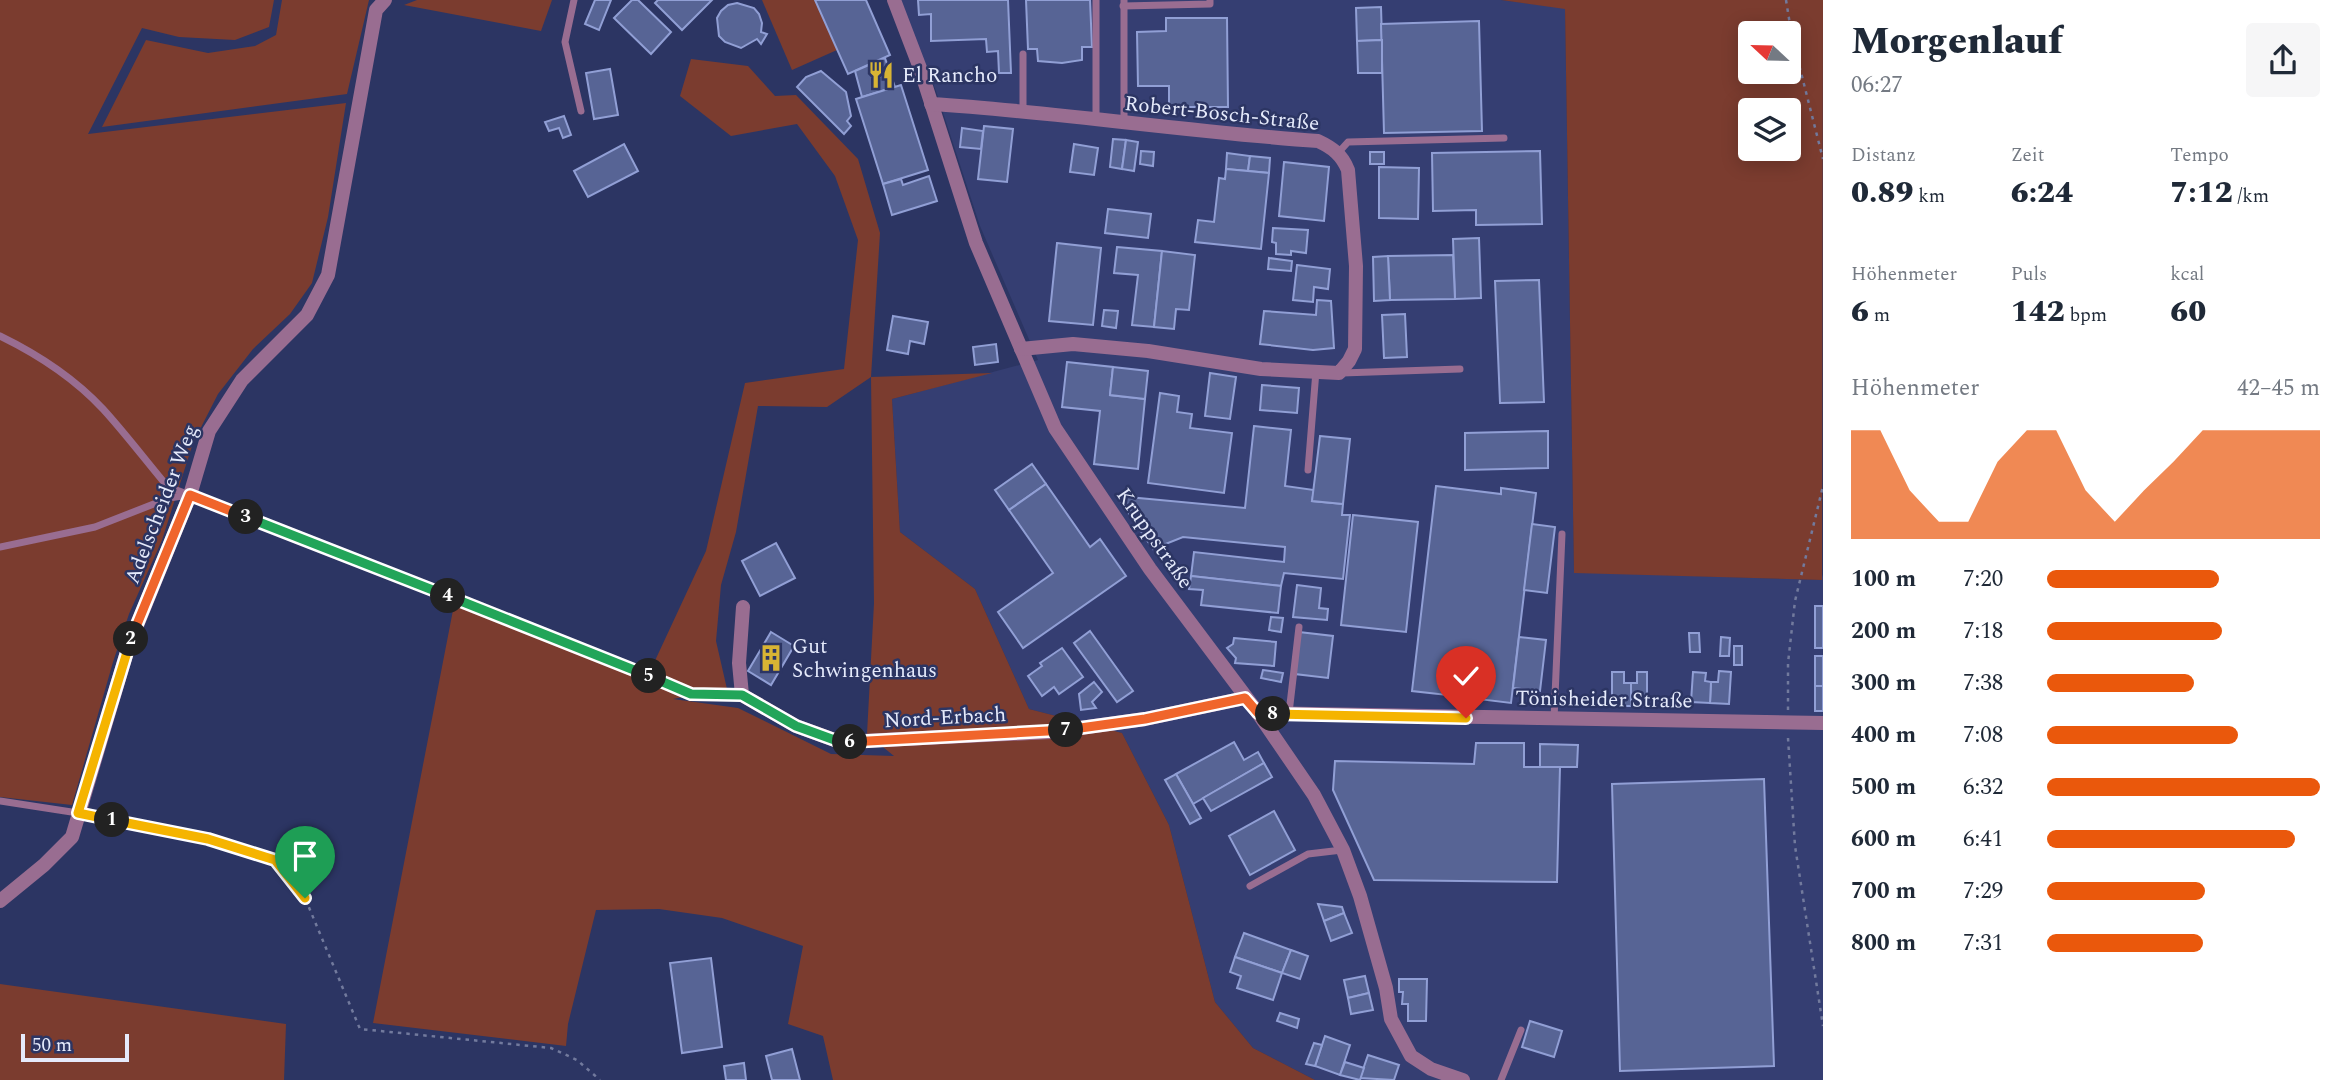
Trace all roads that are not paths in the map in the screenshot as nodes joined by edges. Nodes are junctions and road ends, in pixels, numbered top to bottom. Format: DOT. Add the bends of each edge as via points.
graph roads {
  1 [pos="385,0"];
  2 [pos="574,0"];
  3 [pos="894,0"];
  4 [pos="1096,0"];
  5 [pos="1210,0"];
  6 [pos="1124,3"];
  7 [pos="1023,54"];
  8 [pos="931,104"];
  9 [pos="1023,109"];
  10 [pos="581,111"];
  11 [pos="1096,119"];
  12 [pos="1124,123"];
  13 [pos="1504,138"];
  14 [pos="1338,153"];
  15 [pos="0,337"];
  16 [pos="1021,349"];
  17 [pos="1460,369"];
  18 [pos="1316,371"];
  19 [pos="1339,373"];
  20 [pos="1308,470"];
  21 [pos="190,495"];
  22 [pos="1562,534"];
  23 [pos="0,547"];
  24 [pos="743,607"];
  25 [pos="1299,627"];
  26 [pos="1245,698"];
  27 [pos="1258,713"];
  28 [pos="1289,714"];
  29 [pos="1554,719"];
  30 [pos="1823,723"];
  31 [pos="0,801"];
  32 [pos="78,813"];
  33 [pos="1343,850"];
  34 [pos="1250,886"];
  35 [pos="0,901"];
  36 [pos="1521,1030"];
  37 [pos="1463,1080"];
  38 [pos="1501,1080"];
  1 -- 21 [label="street, Adelscheider Weg" via="376,10 328,275 307,315 242,380 209,431"];
  2 -- 10 [label="lane" via="565,42"];
  3 -- 8 [label="street, Kruppstraße"];
  4 -- 11 [label="lane"];
  5 -- 6 [label="lane" via="1210,4"];
  6 -- 12 [label="lane"];
  7 -- 9 [label="lane"];
  8 -- 9 [label="street, Robert-Bosch-Straße"];
  8 -- 16 [label="street, Kruppstraße" via="976,243"];
  9 -- 11 [label="street, Robert-Bosch-Straße"];
  11 -- 12 [label="street, Robert-Bosch-Straße"];
  12 -- 14 [label="street, Robert-Bosch-Straße" via="1318,141"];
  13 -- 14 [label="lane" via="1348,142"];
  14 -- 19 [label="street, Robert-Bosch-Straße" via="1348,170 1356,267 1355,349"];
  15 -- 21 [label="lane" via="69,379 102,408 163,481"];
  16 -- 18 [label="street" via="1073,344 1261,369"];
  16 -- 26 [label="street, Kruppstraße" via="1065,445"];
  17 -- 19 [label="lane"];
  18 -- 19 [label="street"];
  18 -- 20 [label="lane"];
  21 -- 23 [label="lane" via="169,498 95,527"];
  21 -- 32 [label="street, Adelscheider Weg" via="129,645"];
  22 -- 29 [label="lane"];
  24 -- 26 [label="street, Nord-Erbach" via="738,663 742,695 796,726 840,742 1051,733"];
  25 -- 28 [label="lane"];
  26 -- 27 [label="street, Kruppstraße"];
  27 -- 28 [label="street, Tönisheider Straße"];
  27 -- 33 [label="street, Kruppstraße" via="1314,795"];
  28 -- 29 [label="street, Tönisheider Straße"];
  29 -- 30 [label="street, Tönisheider Straße"];
  31 -- 32 [label="lane"];
  32 -- 35 [label="street, Adelscheider Weg" via="72,837"];
  33 -- 34 [label="lane" via="1308,854"];
  33 -- 37 [label="street, Kruppstraße" via="1364,909 1391,1018 1411,1056"];
  36 -- 38 [label="lane"];
}
